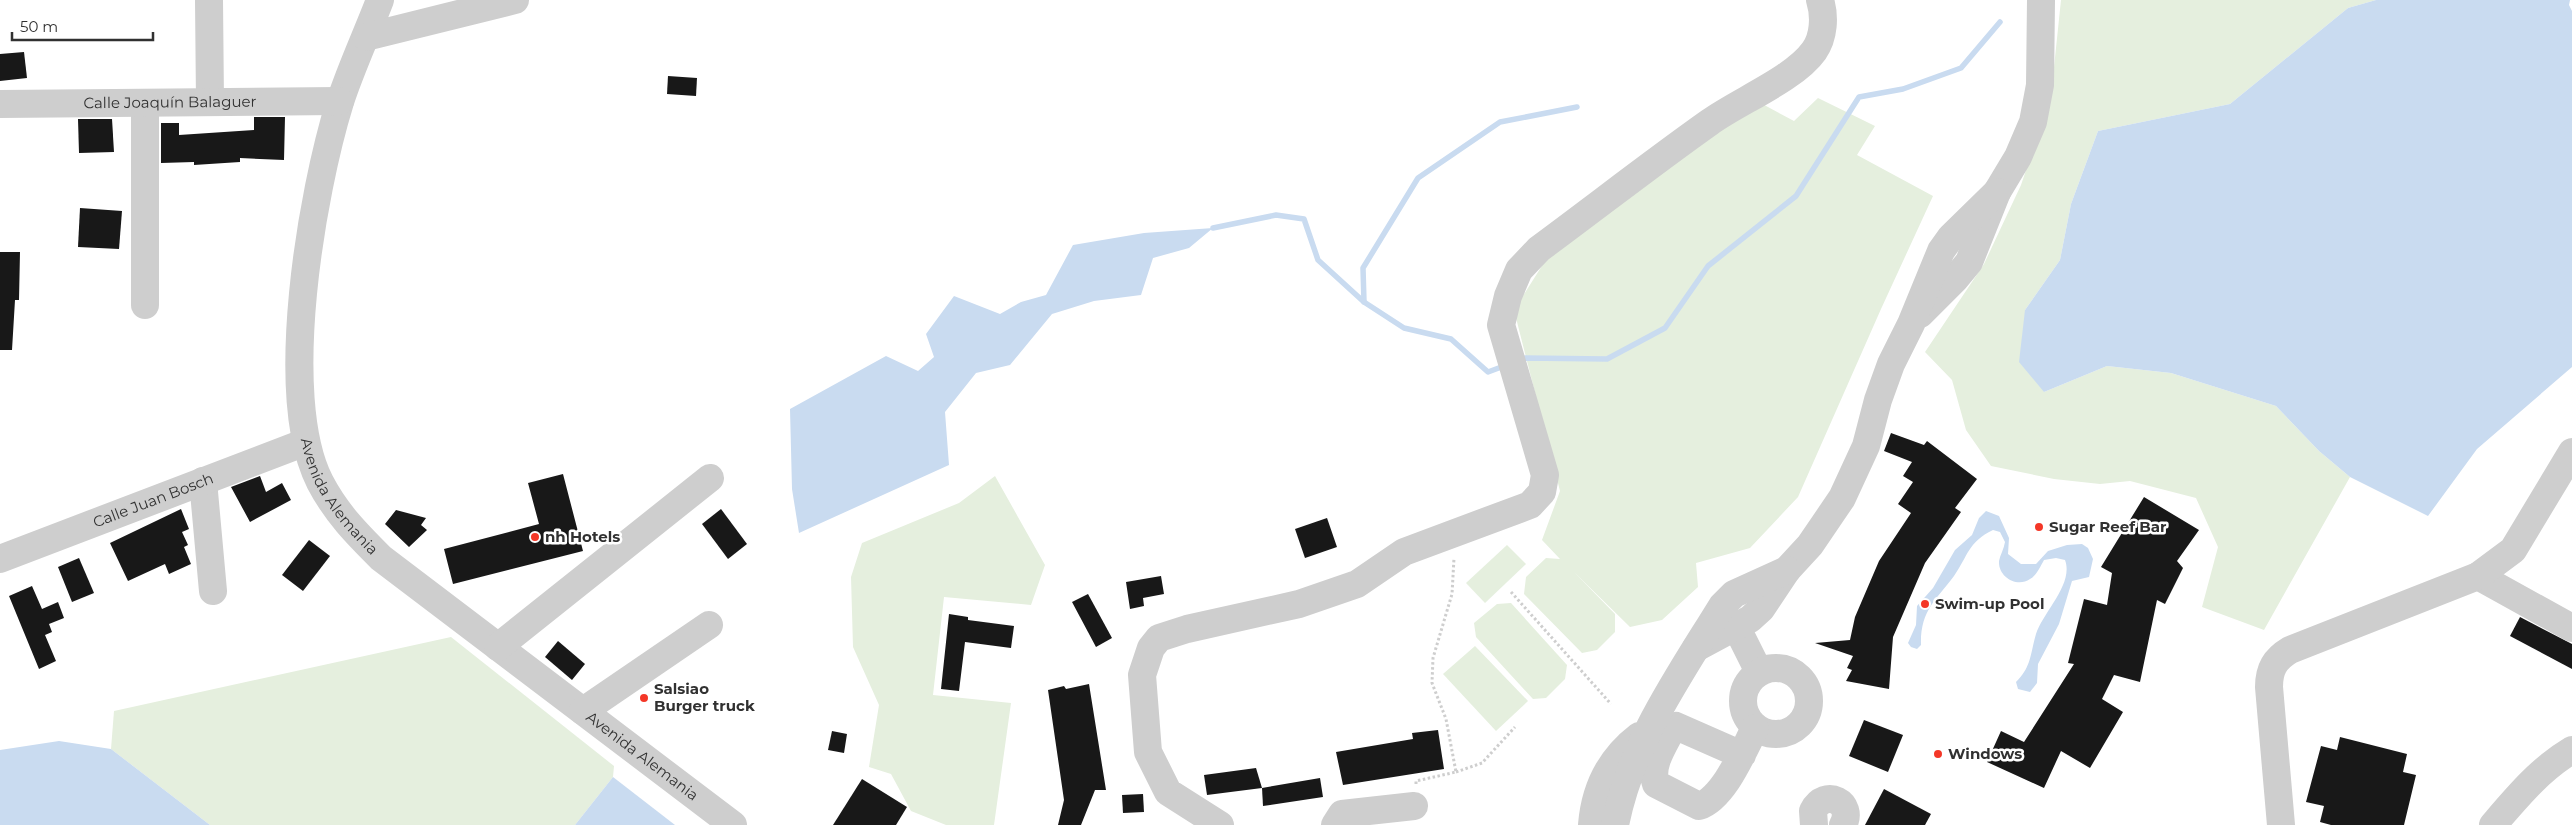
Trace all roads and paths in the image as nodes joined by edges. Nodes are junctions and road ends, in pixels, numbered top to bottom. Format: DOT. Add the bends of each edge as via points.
graph roads {
  1 [pos="210,0"];
  2 [pos="380,0"];
  3 [pos="514,0"];
  4 [pos="1820,0"];
  5 [pos="2041,0"];
  6 [pos="366,37"];
  7 [pos="340,101"];
  8 [pos="210,102"];
  9 [pos="145,103"];
  10 [pos="0,104"];
  11 [pos="145,305"];
  12 [pos="306,442"];
  13 [pos="2572,452"];
  14 [pos="710,478"];
  15 [pos="202,480"];
  16 [pos="1456,532"];
  17 [pos="0,558"];
  18 [pos="1787,570"];
  19 [pos="2478,576"];
  20 [pos="213,591"];
  21 [pos="1511,592"];
  22 [pos="709,625"];
  23 [pos="1737,628"];
  24 [pos="2572,628"];
  25 [pos="498,647"];
  26 [pos="1696,648"];
  27 [pos="1758,672"];
  28 [pos="1611,704"];
  29 [pos="583,711"];
  30 [pos="1515,727"];
  31 [pos="1755,728"];
  32 [pos="2572,750"];
  33 [pos="1742,754"];
  34 [pos="1456,772"];
  35 [pos="1414,806"];
  36 [pos="1605,815"];
  37 [pos="733,825"];
  38 [pos="1220,825"];
  39 [pos="1335,825"];
  40 [pos="1814,825"];
  41 [pos="1844,825"];
  42 [pos="2282,825"];
  43 [pos="2493,825"];
  1 -- 8 [label="street"];
  2 -- 6 [label="street, Avenida Alemania"];
  3 -- 6 [label="street"];
  4 -- 16 [label="street" via="1822,31 1815,50 1801,65 1712,121 1539,250 1519,270 1501,325 1545,475 1542,492 1530,505"];
  5 -- 18 [label="street" via="2040,85 2033,122 2018,157 1997,192 1941,251 1891,364 1866,446 1842,498 1810,545"];
  6 -- 7 [label="street, Avenida Alemania"];
  7 -- 8 [label="street, Calle Joaquín Balaguer"];
  7 -- 12 [label="street, Avenida Alemania" via="324,161 298,347"];
  8 -- 9 [label="street, Calle Joaquín Balaguer"];
  9 -- 10 [label="street, Calle Joaquín Balaguer"];
  9 -- 11 [label="street"];
  12 -- 15 [label="street, Calle Juan Bosch"];
  12 -- 25 [label="street, Avenida Alemania" via="319,481 344,521 381,558"];
  13 -- 19 [label="street" via="2513,550"];
  14 -- 25 [label="street"];
  15 -- 17 [label="street, Calle Juan Bosch"];
  15 -- 20 [label="street"];
  16 -- 34 [label="path" via="1452,594 1433,658 1432,683 1446,719"];
  16 -- 38 [label="street" via="1404,552 1357,584 1300,604 1187,629 1160,638 1151,648 1142,683 1148,752 1168,792"];
  18 -- 23 [label="street" via="1761,608"];
  18 -- 26 [label="street" via="1734,594 1722,606"];
  19 -- 24 [label="street"];
  19 -- 42 [label="street" via="2280,656 2269,676 2269,687"];
  21 -- 28 [label="path"];
  22 -- 29 [label="street"];
  23 -- 26 [label="street"];
  23 -- 27 [label="street"];
  25 -- 29 [label="street, Avenida Alemania"];
  26 -- 36 [label="street" via="1648,728 1627,745 1599,785"];
  27 -- 31 [label="street" via="1744,689 1744,710"];
  27 -- 31 [label="street" via="1779,668 1798,675 1809,693 1807,713 1794,730 1774,735"];
  29 -- 37 [label="street, Avenida Alemania"];
  30 -- 34 [label="path" via="1482,763"];
  31 -- 33 [label="street"];
  32 -- 43 [label="street" via="2536,778"];
  34 -- 35 [label="path" via="1416,781"];
  35 -- 39 [label="street" via="1342,814"];
  40 -- 41 [label="street" via="1812,811 1821,800 1834,799 1844,808"];
}
